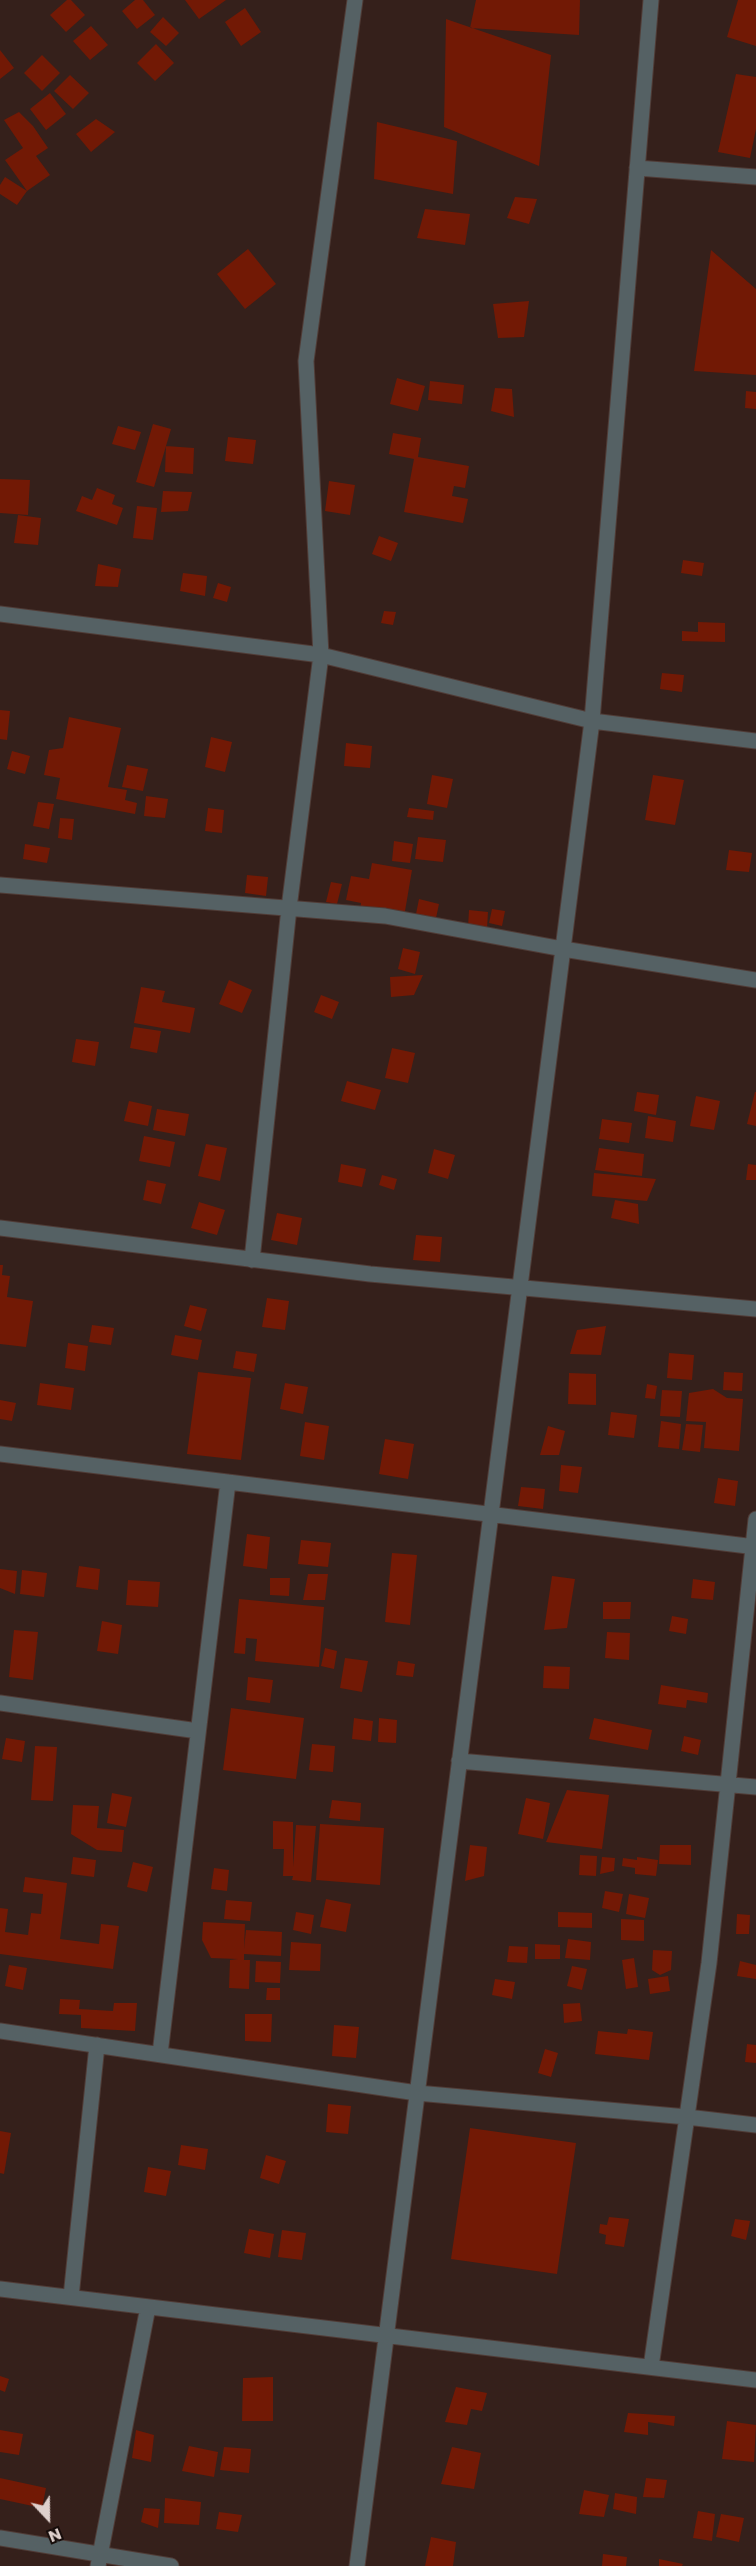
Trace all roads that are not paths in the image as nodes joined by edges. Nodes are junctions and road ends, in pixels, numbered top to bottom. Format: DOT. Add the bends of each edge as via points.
graph roads {
  1 [pos="355,0"];
  2 [pos="651,0"];
  3 [pos="637,168"];
  4 [pos="756,177"];
  5 [pos="0,614"];
  6 [pos="321,655"];
  7 [pos="592,721"];
  8 [pos="756,741"];
  9 [pos="0,885"];
  10 [pos="289,908"];
  11 [pos="562,949"];
  12 [pos="756,980"];
  13 [pos="0,1228"];
  14 [pos="252,1260"];
  15 [pos="519,1288"];
  16 [pos="756,1309"];
  17 [pos="0,1454"];
  18 [pos="228,1482"];
  19 [pos="491,1514"];
  20 [pos="756,1519"];
  21 [pos="754,1546"];
  22 [pos="0,1703"];
  23 [pos="198,1731"];
  24 [pos="459,1761"];
  25 [pos="728,1784"];
  26 [pos="756,1787"];
  27 [pos="0,2031"];
  28 [pos="97,2045"];
  29 [pos="160,2054"];
  30 [pos="417,2093"];
  31 [pos="687,2117"];
  32 [pos="756,2125"];
  33 [pos="0,2289"];
  34 [pos="71,2297"];
  35 [pos="148,2307"];
  36 [pos="386,2336"];
  37 [pos="651,2367"];
  38 [pos="756,2380"];
  39 [pos="0,2538"];
  40 [pos="98,2560"];
  41 [pos="171,2566"];
  42 [pos="357,2566"];
  1 -- 6 [label="street" via="306,361"];
  2 -- 3 [label="street"];
  3 -- 4 [label="street"];
  3 -- 7 [label="street"];
  5 -- 6 [label="street"];
  6 -- 7 [label="street"];
  6 -- 10 [label="street"];
  7 -- 8 [label="street"];
  7 -- 11 [label="street"];
  9 -- 10 [label="street"];
  10 -- 11 [label="street" via="385,916"];
  10 -- 14 [label="street"];
  11 -- 12 [label="street"];
  11 -- 15 [label="street"];
  13 -- 14 [label="street"];
  14 -- 15 [label="street"];
  15 -- 16 [label="street"];
  15 -- 19 [label="street"];
  17 -- 18 [label="street"];
  18 -- 19 [label="street"];
  18 -- 23 [label="street"];
  19 -- 21 [label="street"];
  19 -- 24 [label="street"];
  20 -- 21 [label="street"];
  21 -- 25 [label="street"];
  22 -- 23 [label="street"];
  23 -- 29 [label="street"];
  24 -- 25 [label="street"];
  24 -- 30 [label="street"];
  25 -- 26 [label="street"];
  25 -- 31 [label="street" via="709,1963"];
  27 -- 28 [label="street"];
  28 -- 29 [label="street"];
  28 -- 34 [label="street"];
  29 -- 30 [label="street"];
  30 -- 31 [label="street"];
  30 -- 36 [label="street"];
  31 -- 32 [label="street"];
  31 -- 37 [label="street"];
  33 -- 34 [label="street"];
  34 -- 35 [label="street"];
  35 -- 36 [label="street"];
  35 -- 40 [label="street"];
  36 -- 37 [label="street"];
  36 -- 42 [label="street"];
  37 -- 38 [label="street"];
  39 -- 40 [label="street"];
  40 -- 41 [label="street"];
}
